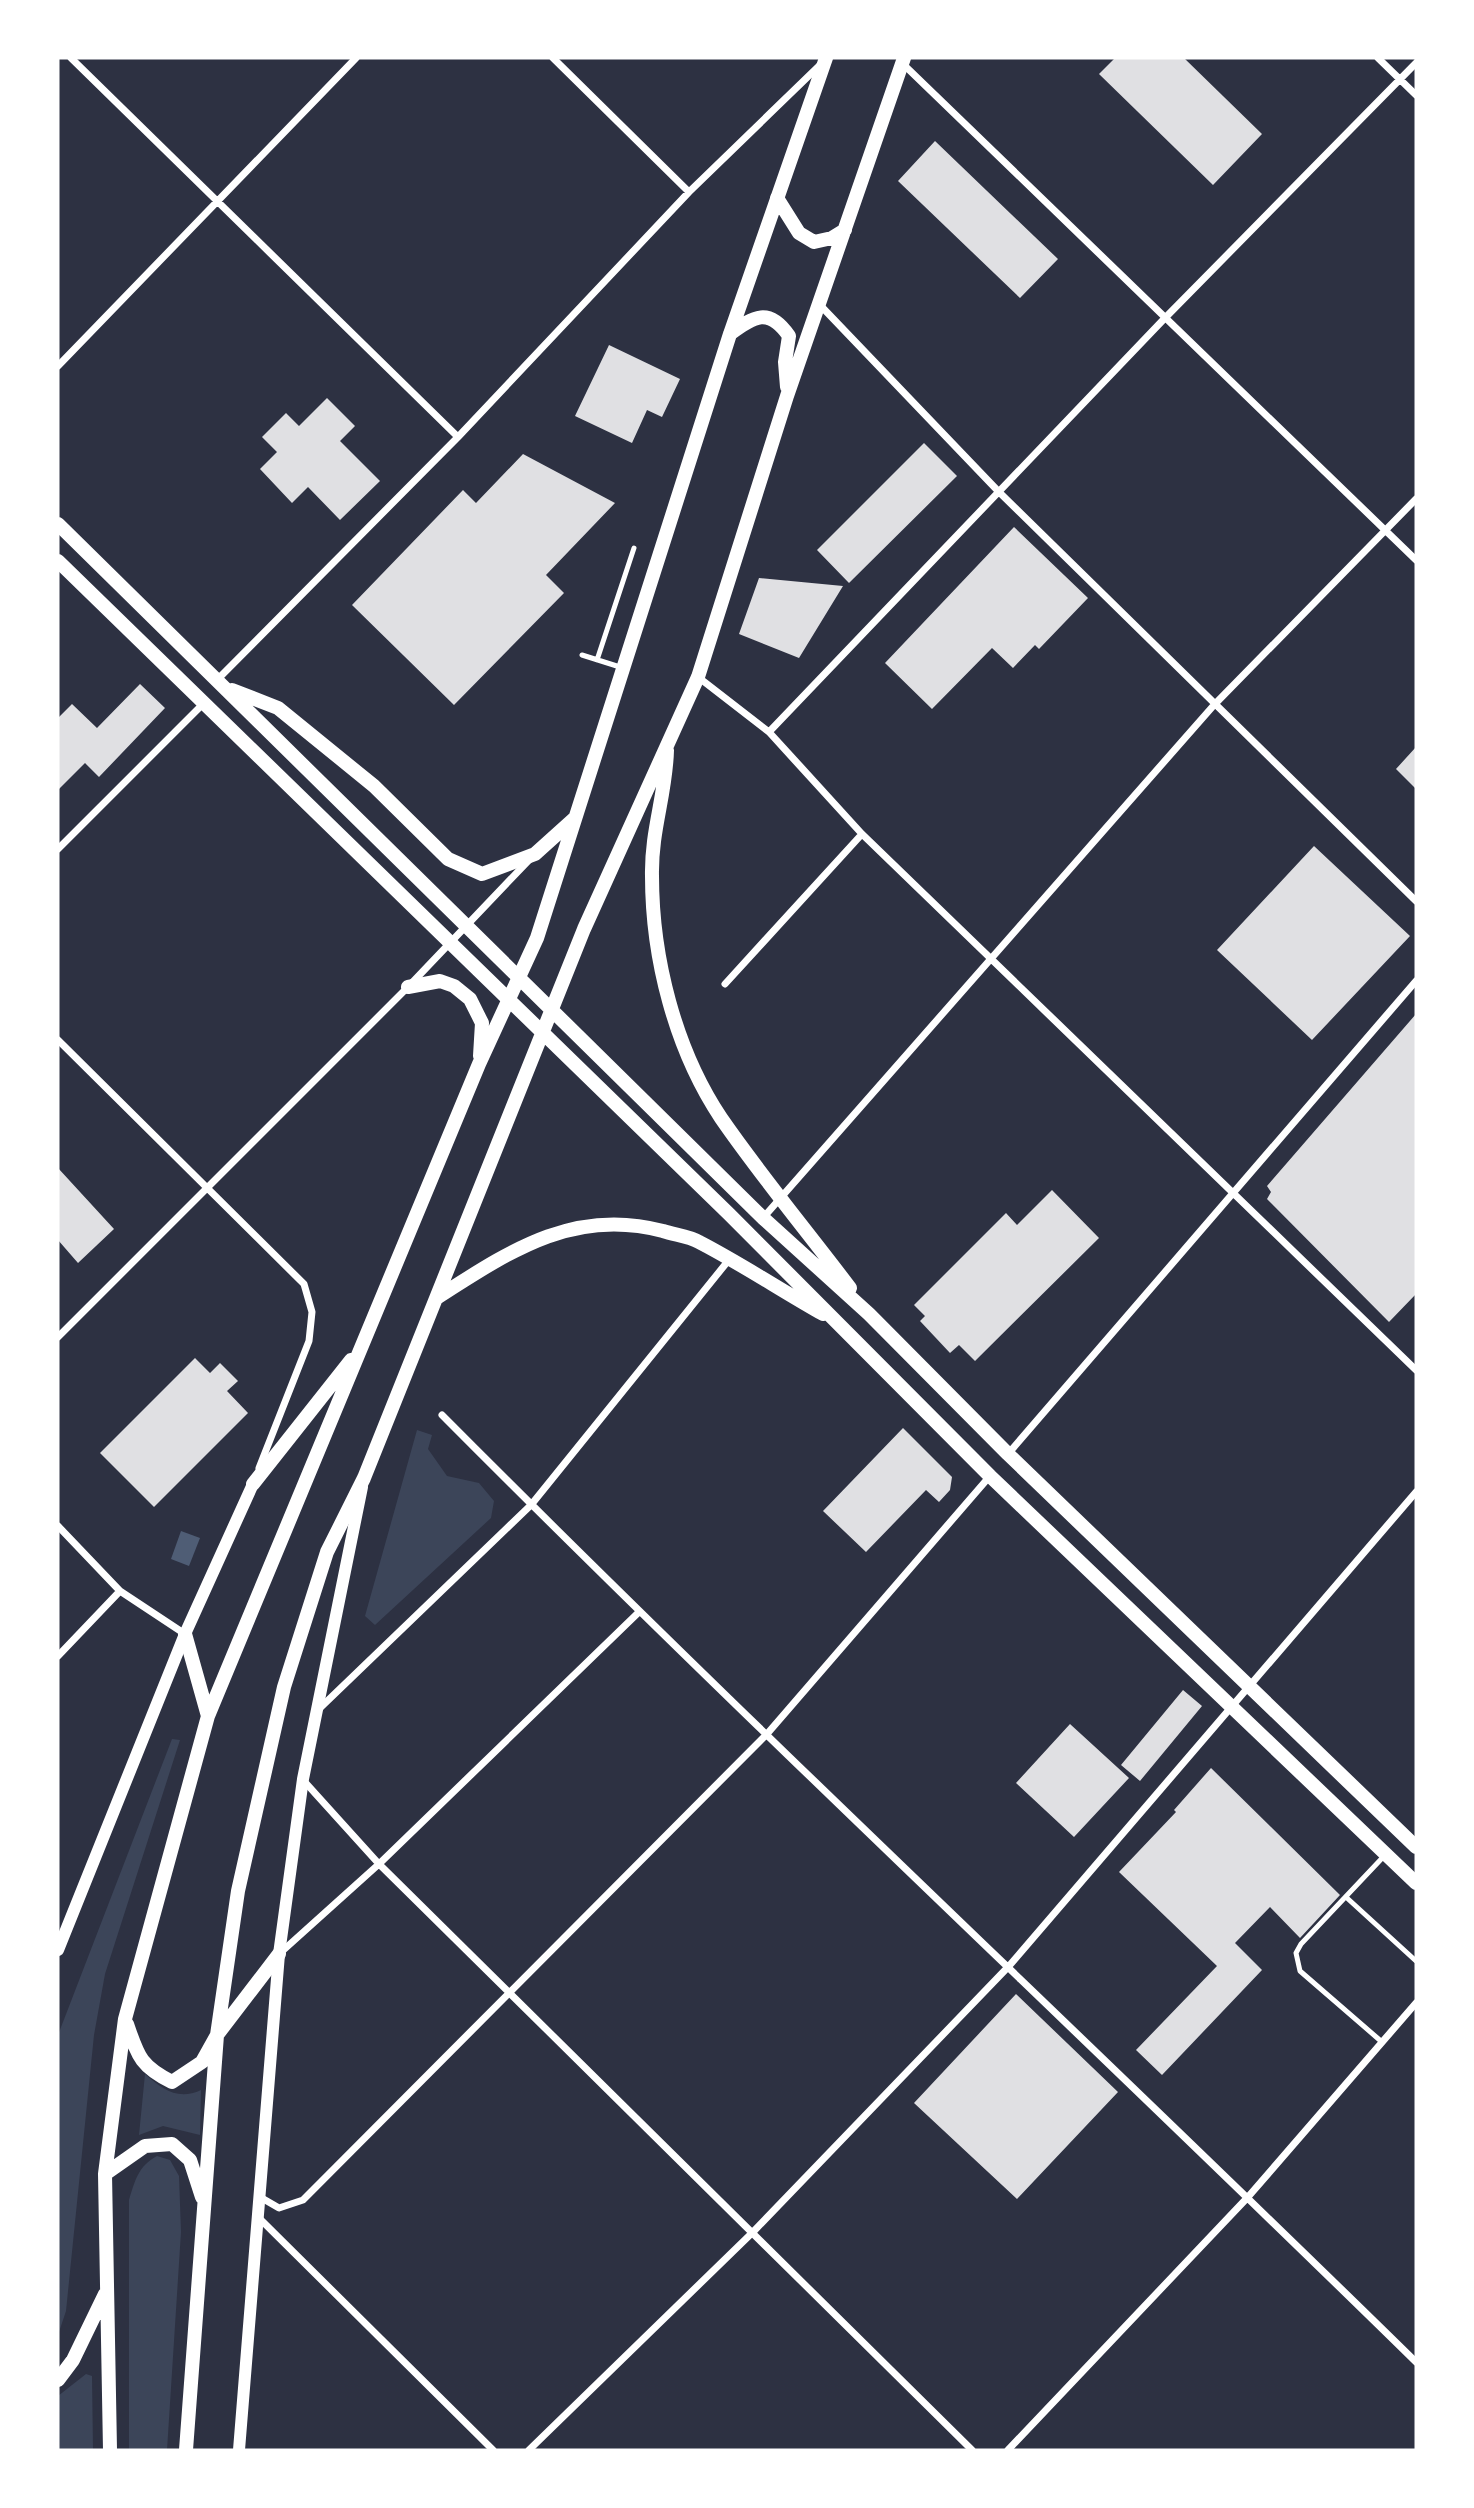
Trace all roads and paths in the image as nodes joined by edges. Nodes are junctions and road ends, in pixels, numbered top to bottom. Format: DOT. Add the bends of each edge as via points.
graph roads {
  1 [pos="71,58"];
  2 [pos="356,58"];
  3 [pos="553,58"];
  4 [pos="1378,58"];
  5 [pos="825,59"];
  6 [pos="904,61"];
  7 [pos="1416,63"];
  8 [pos="1400,79"];
  9 [pos="1416,95"];
  10 [pos="690,192"];
  11 [pos="777,198"];
  12 [pos="219,201"];
  13 [pos="845,230"];
  14 [pos="820,305"];
  15 [pos="1164,319"];
  16 [pos="730,334"];
  17 [pos="58,366"];
  18 [pos="787,396"];
  19 [pos="458,438"];
  20 [pos="999,492"];
  21 [pos="1416,499"];
  22 [pos="58,524"];
  23 [pos="1387,530"];
  24 [pos="634,548"];
  25 [pos="1416,560"];
  26 [pos="58,561"];
  27 [pos="582,655"];
  28 [pos="597,660"];
  29 [pos="623,668"];
  30 [pos="698,677"];
  31 [pos="220,683"];
  32 [pos="204,704"];
  33 [pos="1214,705"];
  34 [pos="769,733"];
  35 [pos="668,742"];
  36 [pos="579,815"];
  37 [pos="862,834"];
  38 [pos="58,849"];
  39 [pos="535,854"];
  40 [pos="1416,901"];
  41 [pos="990,957"];
  42 [pos="1416,981"];
  43 [pos="725,984"];
  44 [pos="408,987"];
  45 [pos="58,1040"];
  46 [pos="480,1064"];
  47 [pos="208,1187"];
  48 [pos="1233,1194"];
  49 [pos="782,1197"];
  50 [pos="762,1218"];
  51 [pos="728,1261"];
  52 [pos="438,1297"];
  53 [pos="869,1314"];
  54 [pos="840,1324"];
  55 [pos="58,1337"];
  56 [pos="363,1345"];
  57 [pos="1416,1370"];
  58 [pos="442,1416"];
  59 [pos="1008,1454"];
  60 [pos="990,1476"];
  61 [pos="364,1478"];
  62 [pos="253,1484"];
  63 [pos="1416,1492"];
  64 [pos="531,1505"];
  65 [pos="58,1526"];
  66 [pos="120,1591"];
  67 [pos="639,1612"];
  68 [pos="185,1634"];
  69 [pos="58,1656"];
  70 [pos="1248,1688"];
  71 [pos="1230,1707"];
  72 [pos="320,1708"];
  73 [pos="208,1716"];
  74 [pos="767,1734"];
  75 [pos="303,1779"];
  76 [pos="1416,1847"];
  77 [pos="1386,1854"];
  78 [pos="379,1864"];
  79 [pos="1416,1883"];
  80 [pos="1347,1898"];
  81 [pos="58,1950"];
  82 [pos="279,1954"];
  83 [pos="1416,1961"];
  84 [pos="1009,1966"];
  85 [pos="510,1994"];
  86 [pos="1416,2004"];
  87 [pos="125,2019"];
  88 [pos="217,2035"];
  89 [pos="1382,2042"];
  90 [pos="105,2175"];
  91 [pos="260,2197"];
  92 [pos="1248,2197"];
  93 [pos="205,2205"];
  94 [pos="258,2217"];
  95 [pos="753,2232"];
  96 [pos="107,2290"];
  97 [pos="1416,2362"];
  98 [pos="58,2380"];
  99 [pos="110,2450"];
  100 [pos="186,2450"];
  101 [pos="239,2450"];
  102 [pos="493,2450"];
  103 [pos="529,2450"];
  104 [pos="972,2450"];
  105 [pos="1008,2450"];
  1 -- 12 [label="street"];
  2 -- 12 [label="street"];
  3 -- 10 [label="street"];
  4 -- 8 [label="street"];
  5 -- 10 [label="street"];
  5 -- 11 [label="main road"];
  6 -- 13 [label="main road"];
  6 -- 15 [label="street"];
  7 -- 8 [label="street"];
  8 -- 9 [label="street"];
  8 -- 15 [label="street"];
  10 -- 19 [label="street"];
  11 -- 13 [label="main road" via="799,233 814,242"];
  11 -- 16 [label="main road"];
  12 -- 17 [label="street"];
  12 -- 19 [label="street"];
  13 -- 14 [label="main road"];
  14 -- 18 [label="main road"];
  14 -- 20 [label="street"];
  15 -- 20 [label="street"];
  15 -- 23 [label="street"];
  16 -- 18 [label="main road" via="748,320 764,316 780,321 789,336"];
  16 -- 29 [label="main road"];
  18 -- 30 [label="main road"];
  19 -- 31 [label="street"];
  20 -- 33 [label="street"];
  20 -- 34 [label="street"];
  21 -- 23 [label="street"];
  22 -- 31 [label="main road"];
  23 -- 25 [label="street"];
  23 -- 33 [label="street"];
  24 -- 28 [label="lane"];
  26 -- 32 [label="main road"];
  27 -- 28 [label="lane"];
  28 -- 29 [label="lane"];
  29 -- 36 [label="main road" via="593,754"];
  30 -- 34 [label="street"];
  30 -- 35 [label="main road"];
  31 -- 39 [label="main road" via="278,708 374,786 448,859 482,874"];
  31 -- 50 [label="main road"];
  32 -- 38 [label="street"];
  32 -- 54 [label="main road"];
  33 -- 40 [label="street"];
  33 -- 41 [label="street"];
  34 -- 37 [label="street"];
  35 -- 49 [label="main road" via="666,783 655,816 652,875 656,938 668,997 690,1059 720,1116"];
  35 -- 52 [label="main road" via="584,929"];
  36 -- 39 [label="main road"];
  36 -- 46 [label="main road" via="537,938"];
  37 -- 41 [label="street"];
  37 -- 43 [label="street"];
  39 -- 44 [label="street"];
  41 -- 48 [label="street"];
  41 -- 49 [label="street"];
  42 -- 48 [label="street"];
  44 -- 46 [label="main road" via="440,981 470,999 482,1023"];
  44 -- 47 [label="street"];
  45 -- 47 [label="street"];
  46 -- 56 [label="main road"];
  47 -- 55 [label="street"];
  47 -- 62 [label="street" via="304,1283 312,1312 309,1341"];
  48 -- 57 [label="street"];
  48 -- 59 [label="street"];
  49 -- 50 [label="street"];
  49 -- 53 [label="main road"];
  50 -- 53 [label="main road"];
  51 -- 52 [label="main road" via="686,1237 638,1224 594,1224 545,1235"];
  51 -- 54 [label="main road"];
  51 -- 64 [label="street"];
  52 -- 61 [label="main road"];
  53 -- 59 [label="main road"];
  54 -- 60 [label="main road"];
  56 -- 62 [label="main road"];
  56 -- 73 [label="main road"];
  58 -- 64 [label="street"];
  59 -- 70 [label="main road"];
  60 -- 71 [label="main road"];
  60 -- 74 [label="street"];
  61 -- 72 [label="street"];
  61 -- 88 [label="main road" via="327,1552 284,1687 237,1891"];
  62 -- 68 [label="street"];
  63 -- 70 [label="street"];
  64 -- 67 [label="street"];
  64 -- 72 [label="street"];
  65 -- 66 [label="street"];
  66 -- 68 [label="street"];
  66 -- 69 [label="street"];
  67 -- 74 [label="street"];
  67 -- 78 [label="street"];
  68 -- 73 [label="main road"];
  68 -- 81 [label="street"];
  70 -- 71 [label="street"];
  70 -- 76 [label="main road"];
  71 -- 77 [label="main road"];
  71 -- 84 [label="street"];
  72 -- 75 [label="street"];
  73 -- 87 [label="main road"];
  74 -- 84 [label="street"];
  74 -- 85 [label="street"];
  75 -- 78 [label="street"];
  75 -- 82 [label="street"];
  77 -- 79 [label="main road"];
  77 -- 80 [label="lane"];
  78 -- 82 [label="street"];
  78 -- 85 [label="street"];
  80 -- 83 [label="lane"];
  80 -- 89 [label="lane" via="1301,1944 1296,1960 1300,1971"];
  82 -- 88 [label="main road"];
  82 -- 91 [label="street"];
  84 -- 92 [label="street"];
  84 -- 95 [label="street"];
  85 -- 91 [label="street" via="303,2200 279,2208"];
  85 -- 95 [label="street"];
  86 -- 89 [label="street"];
  87 -- 88 [label="main road" via="139,2060 172,2082 202,2062"];
  87 -- 90 [label="main road"];
  88 -- 93 [label="main road"];
  89 -- 92 [label="street"];
  90 -- 93 [label="main road" via="145,2146 172,2144 190,2160"];
  90 -- 96 [label="main road"];
  91 -- 94 [label="street"];
  92 -- 97 [label="street"];
  92 -- 105 [label="street"];
  93 -- 100 [label="main road"];
  94 -- 101 [label="street"];
  94 -- 102 [label="street"];
  95 -- 103 [label="street"];
  95 -- 104 [label="street"];
  96 -- 98 [label="main road" via="73,2360"];
  96 -- 99 [label="main road"];
}
